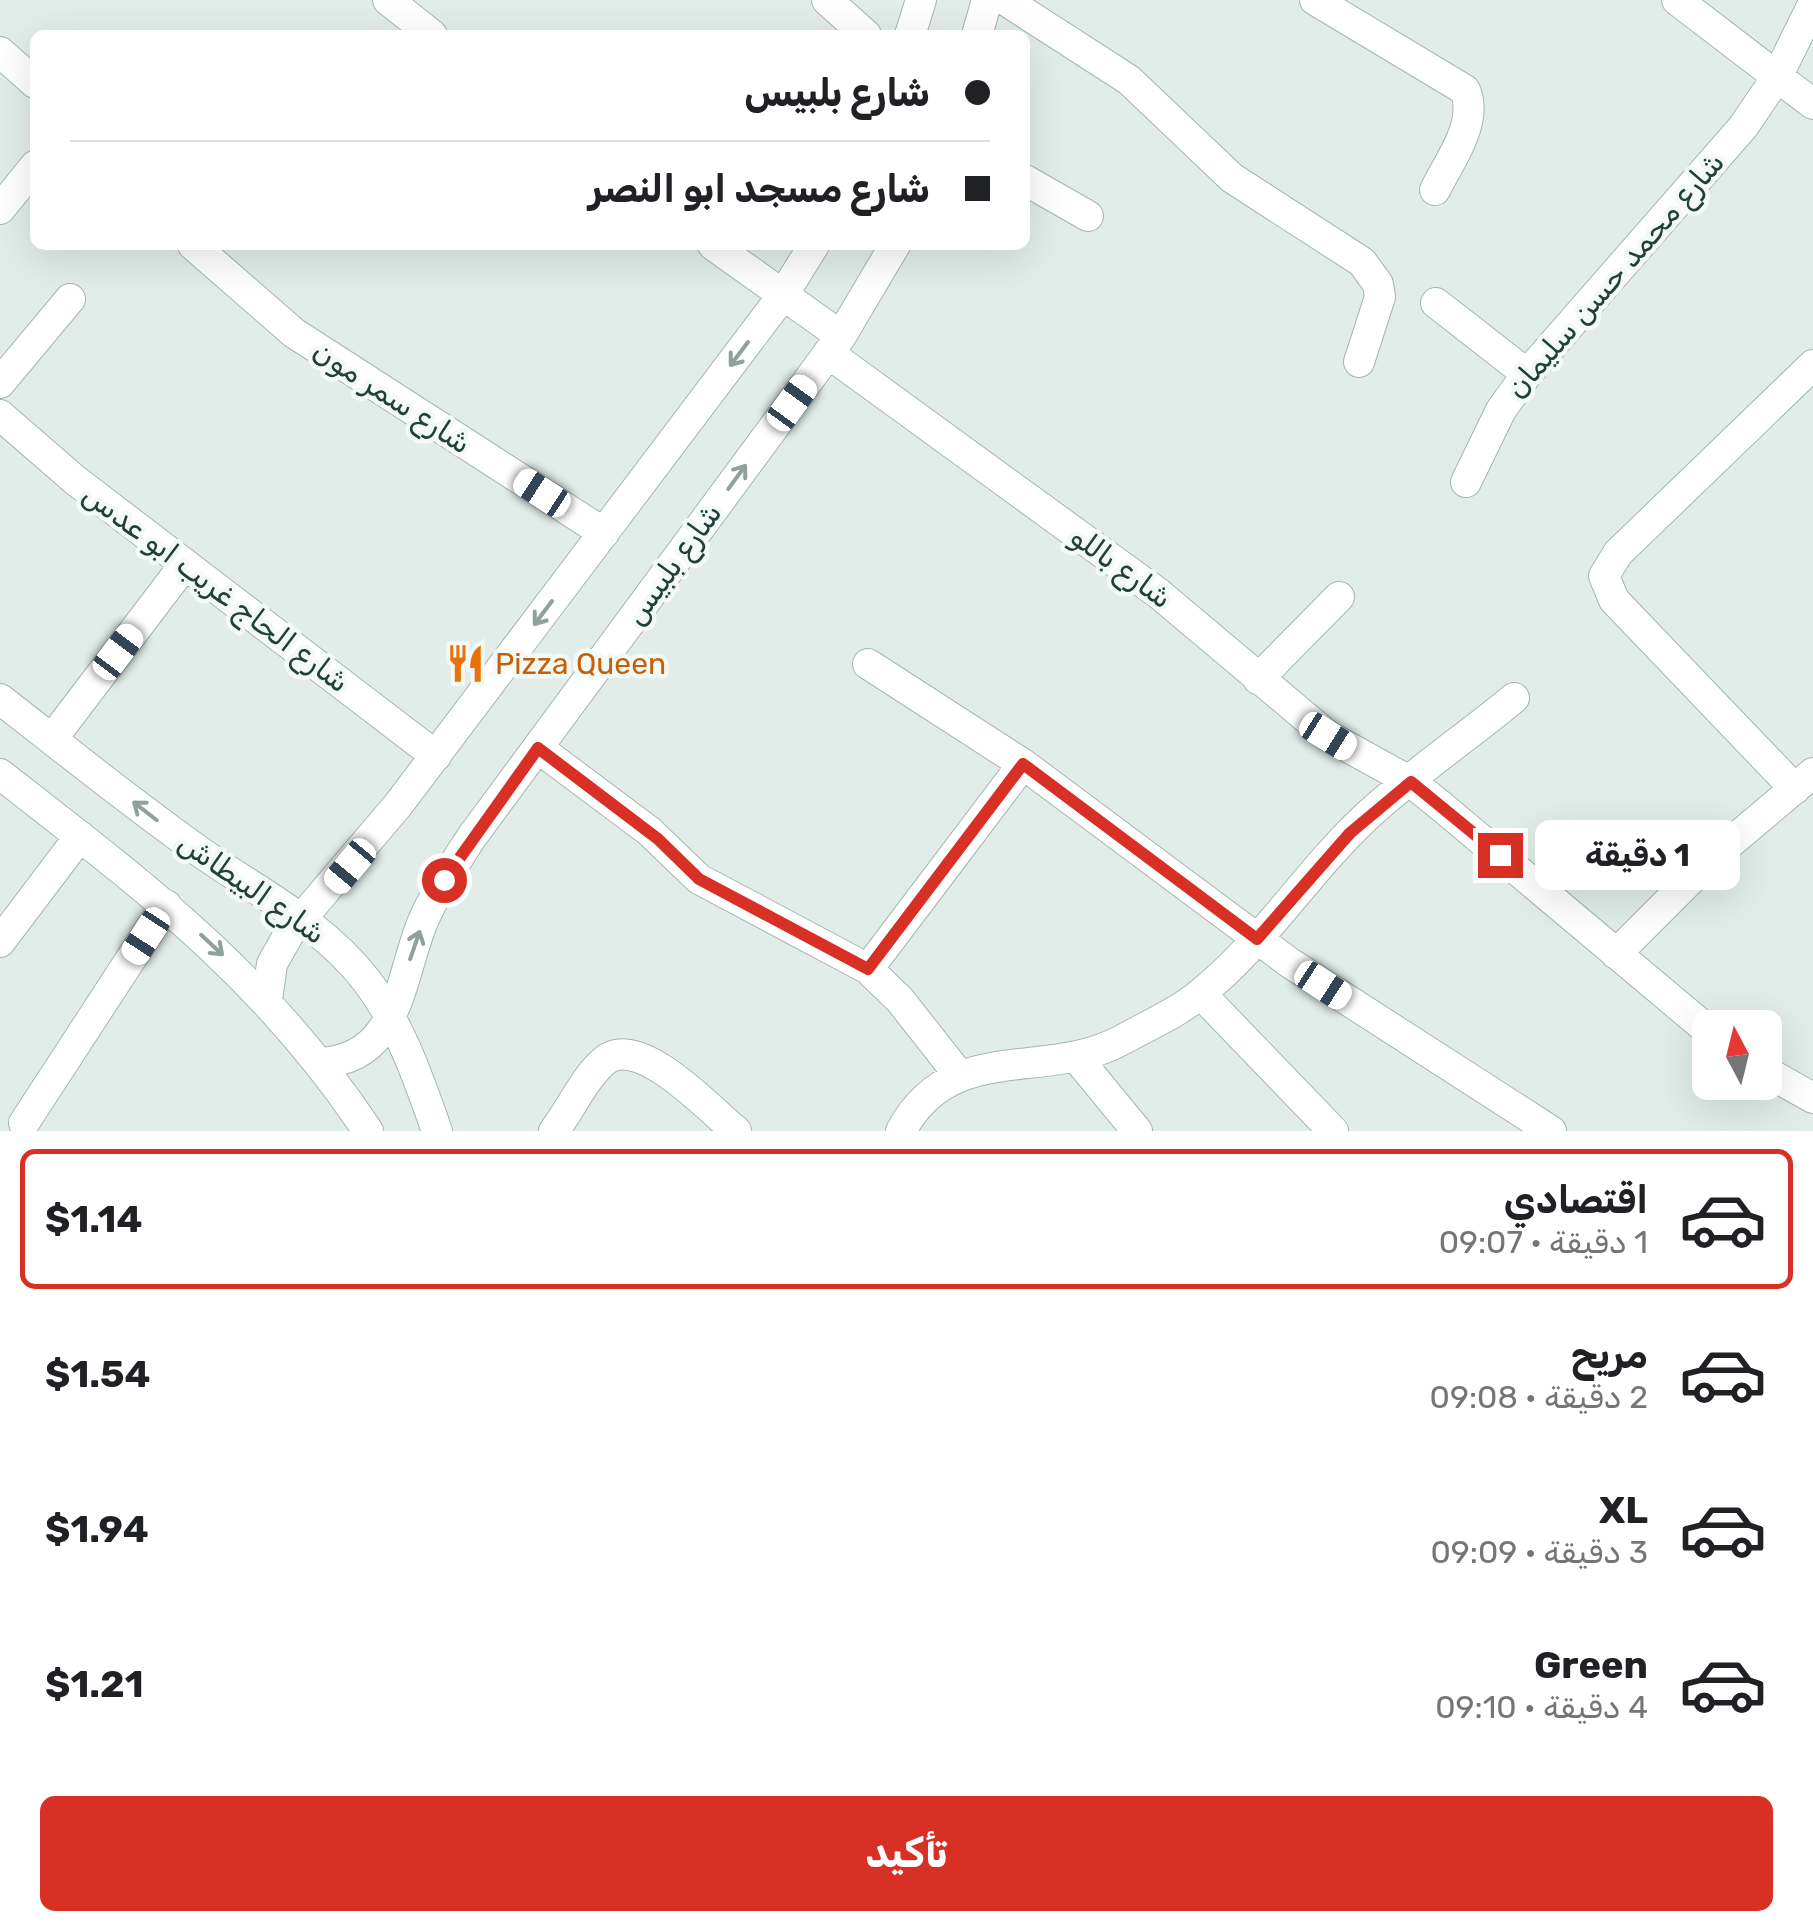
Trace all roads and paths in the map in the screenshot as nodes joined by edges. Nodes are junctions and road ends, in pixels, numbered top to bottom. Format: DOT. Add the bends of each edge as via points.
graph roads {
  1 [pos="388,0"];
  2 [pos="827,0"];
  3 [pos="922,0"];
  4 [pos="987,0"];
  5 [pos="1005,0"];
  6 [pos="1316,0"];
  7 [pos="1677,0"];
  8 [pos="1813,4"];
  9 [pos="426,30"];
  10 [pos="860,30"];
  11 [pos="912,30"];
  12 [pos="978,30"];
  13 [pos="0,52"];
  14 [pos="1777,77"];
  15 [pos="30,78"];
  16 [pos="1813,104"];
  17 [pos="30,172"];
  18 [pos="1030,183"];
  19 [pos="1435,190"];
  20 [pos="0,210"];
  21 [pos="1088,216"];
  22 [pos="199,250"];
  23 [pos="720,250"];
  24 [pos="811,250"];
  25 [pos="892,250"];
  26 [pos="782,295"];
  27 [pos="70,299"];
  28 [pos="1436,303"];
  29 [pos="834,345"];
  30 [pos="1359,362"];
  31 [pos="1813,365"];
  32 [pos="1526,374"];
  33 [pos="0,383"];
  34 [pos="0,414"];
  35 [pos="1466,482"];
  36 [pos="604,533"];
  37 [pos="185,564"];
  38 [pos="1339,597"];
  39 [pos="868,664"];
  40 [pos="1258,679"];
  41 [pos="0,698"];
  42 [pos="1514,698"];
  43 [pos="52,738"];
  44 [pos="538,748"];
  45 [pos="436,756"];
  46 [pos="1023,764"];
  47 [pos="0,774"];
  48 [pos="1804,781"];
  49 [pos="1411,782"];
  50 [pos="80,836"];
  51 [pos="166,905"];
  52 [pos="302,919"];
  53 [pos="1257,939"];
  54 [pos="0,942"];
  55 [pos="1616,954"];
  56 [pos="868,969"];
  57 [pos="1201,994"];
  58 [pos="267,1000"];
  59 [pos="1692,1017"];
  60 [pos="392,1020"];
  61 [pos="1076,1058"];
  62 [pos="320,1063"];
  63 [pos="960,1075"];
  64 [pos="1782,1081"];
  65 [pos="1813,1098"];
  66 [pos="24,1123"];
  67 [pos="368,1131"];
  68 [pos="438,1131"];
  69 [pos="554,1131"];
  70 [pos="736,1131"];
  71 [pos="901,1131"];
  72 [pos="1137,1131"];
  73 [pos="1333,1131"];
  74 [pos="1551,1131"];
  1 -- 9 [label="street"];
  2 -- 10 [label="street"];
  3 -- 11 [label="street"];
  4 -- 12 [label="street"];
  5 -- 30 [label="street" via="1107,64 1232,178 1362,262 1380,297"];
  6 -- 19 [label="street" via="1465,90 1468,122"];
  7 -- 14 [label="street"];
  8 -- 14 [label="street, شارع محمد حسن سليمان"];
  13 -- 15 [label="street"];
  14 -- 16 [label="street"];
  14 -- 32 [label="street, شارع محمد حسن سليمان" via="1742,127"];
  17 -- 20 [label="street"];
  18 -- 21 [label="street"];
  22 -- 36 [label="street, شارع سمر مون" via="294,333"];
  23 -- 26 [label="street, شارع باللو"];
  24 -- 26 [label="street"];
  25 -- 29 [label="street, شارع بلبيس"];
  26 -- 29 [label="street, شارع باللو"];
  26 -- 36 [label="street, one-way"];
  27 -- 33 [label="street"];
  28 -- 32 [label="street"];
  29 -- 40 [label="street, شارع باللو" via="1158,593"];
  44 -- 29 [label="street, شارع بلبيس, one-way"];
  31 -- 48 [label="street" via="1618,552 1604,576 1614,600"];
  32 -- 35 [label="street, شارع محمد حسن سليمان" via="1500,410"];
  34 -- 37 [label="street, شارع الحاج غريب ابو عدس"];
  36 -- 45 [label="street, one-way"];
  37 -- 43 [label="street"];
  37 -- 45 [label="street, شارع الحاج غريب ابو عدس"];
  38 -- 40 [label="street"];
  39 -- 46 [label="street"];
  40 -- 49 [label="street, شارع باللو" via="1328,736"];
  41 -- 43 [label="street, شارع البيطاش"];
  42 -- 49 [label="street"];
  52 -- 43 [label="street, شارع البيطاش, one-way" via="180,837"];
  44 -- 56 [label="street" via="658,839 699,879"];
  60 -- 44 [label="street, شارع بلبيس, one-way" via="422,924 444,880"];
  45 -- 52 [label="street"];
  46 -- 53 [label="street"];
  46 -- 56 [label="street"];
  47 -- 50 [label="street, شارع البيطاش"];
  48 -- 55 [label="street" via="1699,870"];
  49 -- 53 [label="street" via="1350,833"];
  49 -- 55 [label="street, شارع باللو"];
  50 -- 51 [label="street, شارع البيطاش"];
  50 -- 54 [label="street"];
  51 -- 58 [label="street, شارع البيطاش, one-way"];
  51 -- 66 [label="street"];
  52 -- 58 [label="street" via="280,947"];
  52 -- 60 [label="street, شارع البيطاش" via="353,964"];
  53 -- 57 [label="street"];
  53 -- 74 [label="street"];
  55 -- 59 [label="street, شارع باللو"];
  56 -- 63 [label="street"];
  57 -- 61 [label="street" via="1109,1047"];
  57 -- 73 [label="street"];
  58 -- 62 [label="street, شارع البيطاش"];
  60 -- 62 [label="street, شارع بلبيس" via="355,1056"];
  60 -- 68 [label="street, شارع البيطاش"];
  61 -- 63 [label="street"];
  61 -- 72 [label="street"];
  62 -- 67 [label="street, شارع البيطاش"];
  63 -- 71 [label="street" via="925,1098"];
  64 -- 65 [label="street"];
  69 -- 70 [label="street" via="601,1064 620,1052 650,1060"];
}
